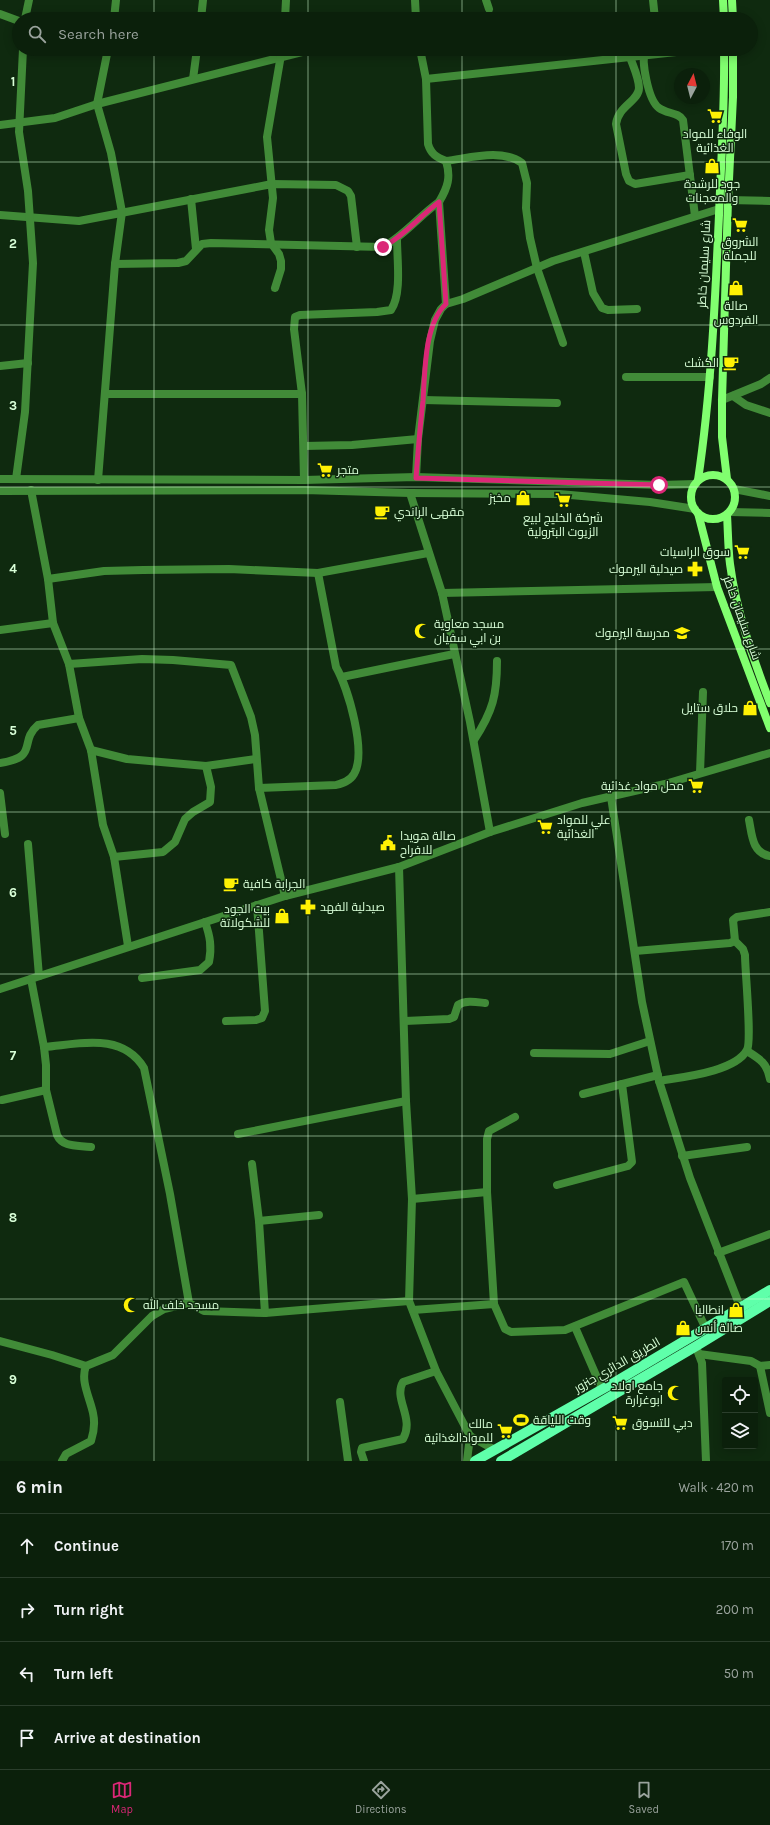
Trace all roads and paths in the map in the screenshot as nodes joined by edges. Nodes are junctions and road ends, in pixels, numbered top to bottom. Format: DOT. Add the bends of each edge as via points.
graph roads {
  1 [pos="29,0"];
  2 [pos="116,0"];
  3 [pos="203,0"];
  4 [pos="286,0"];
  5 [pos="415,0"];
  6 [pos="486,0"];
  7 [pos="653,0"];
  8 [pos="723,0"];
  9 [pos="732,0"];
  10 [pos="489,9"];
  11 [pos="26,12"];
  12 [pos="115,12"];
  13 [pos="202,12"];
  14 [pos="285,12"];
  15 [pos="416,12"];
  16 [pos="654,12"];
  17 [pos="724,12"];
  18 [pos="733,12"];
  19 [pos="0,14"];
  20 [pos="12,18"];
  21 [pos="23,56"];
  22 [pos="107,56"];
  23 [pos="196,56"];
  24 [pos="271,56"];
  25 [pos="280,56"];
  26 [pos="421,56"];
  27 [pos="644,56"];
  28 [pos="724,56"];
  29 [pos="733,56"];
  30 [pos="630,57"];
  31 [pos="193,79"];
  32 [pos="426,79"];
  33 [pos="97,104"];
  34 [pos="20,122"];
  35 [pos="0,125"];
  36 [pos="446,161"];
  37 [pos="690,175"];
  38 [pos="272,184"];
  39 [pos="191,199"];
  40 [pos="728,200"];
  41 [pos="770,201"];
  42 [pos="439,202"];
  43 [pos="719,209"];
  44 [pos="122,212"];
  45 [pos="0,215"];
  46 [pos="31,216"];
  47 [pos="695,216"];
  48 [pos="397,240"];
  49 [pos="271,243"];
  50 [pos="356,247"];
  51 [pos="196,249"];
  52 [pos="584,252"];
  53 [pos="115,264"];
  54 [pos="537,268"];
  55 [pos="275,288"];
  56 [pos="446,304"];
  57 [pos="637,309"];
  58 [pos="562,343"];
  59 [pos="28,363"];
  60 [pos="0,366"];
  61 [pos="626,377"];
  62 [pos="710,377"];
  63 [pos="770,378"];
  64 [pos="105,394"];
  65 [pos="302,394"];
  66 [pos="733,396"];
  67 [pos="423,400"];
  68 [pos="722,400"];
  69 [pos="557,403"];
  70 [pos="770,413"];
  71 [pos="418,439"];
  72 [pos="304,446"];
  73 [pos="416,478"];
  74 [pos="0,479"];
  75 [pos="16,479"];
  76 [pos="727,479"];
  77 [pos="98,480"];
  78 [pos="304,480"];
  79 [pos="697,482"];
  80 [pos="734,489"];
  81 [pos="30,490"];
  82 [pos="0,491"];
  83 [pos="410,493"];
  84 [pos="770,496"];
  85 [pos="696,511"];
  86 [pos="728,513"];
  87 [pos="770,514"];
  88 [pos="428,553"];
  89 [pos="318,573"];
  90 [pos="48,579"];
  91 [pos="717,586"];
  92 [pos="442,594"];
  93 [pos="53,623"];
  94 [pos="0,630"];
  95 [pos="454,654"];
  96 [pos="497,661"];
  97 [pos="69,664"];
  98 [pos="342,677"];
  99 [pos="703,692"];
  100 [pos="770,703"];
  101 [pos="79,718"];
  102 [pos="770,728"];
  103 [pos="474,740"];
  104 [pos="91,750"];
  105 [pos="770,754"];
  106 [pos="256,759"];
  107 [pos="0,764"];
  108 [pos="206,766"];
  109 [pos="700,773"];
  110 [pos="259,788"];
  111 [pos="0,793"];
  112 [pos="611,797"];
  113 [pos="749,820"];
  114 [pos="490,832"];
  115 [pos="4,834"];
  116 [pos="28,844"];
  117 [pos="770,856"];
  118 [pos="114,857"];
  119 [pos="399,867"];
  120 [pos="285,896"];
  121 [pos="256,905"];
  122 [pos="770,912"];
  123 [pos="205,922"];
  124 [pos="735,941"];
  125 [pos="128,946"];
  126 [pos="635,951"];
  127 [pos="35,978"];
  128 [pos="142,978"];
  129 [pos="0,989"];
  130 [pos="485,1003"];
  131 [pos="226,1021"];
  132 [pos="405,1021"];
  133 [pos="650,1041"];
  134 [pos="44,1047"];
  135 [pos="746,1051"];
  136 [pos="534,1053"];
  137 [pos="658,1078"];
  138 [pos="770,1079"];
  139 [pos="622,1084"];
  140 [pos="46,1090"];
  141 [pos="583,1094"];
  142 [pos="2,1100"];
  143 [pos="406,1101"];
  144 [pos="515,1117"];
  145 [pos="238,1134"];
  146 [pos="91,1147"];
  147 [pos="747,1147"];
  148 [pos="682,1156"];
  149 [pos="252,1164"];
  150 [pos="557,1185"];
  151 [pos="487,1192"];
  152 [pos="412,1199"];
  153 [pos="319,1215"];
  154 [pos="259,1221"];
  155 [pos="770,1234"];
  156 [pos="718,1253"];
  157 [pos="770,1290"];
  158 [pos="409,1301"];
  159 [pos="770,1301"];
  160 [pos="189,1303"];
  161 [pos="494,1304"];
  162 [pos="741,1309"];
  163 [pos="413,1310"];
  164 [pos="265,1313"];
  165 [pos="574,1327"];
  166 [pos="706,1329"];
  167 [pos="0,1341"];
  168 [pos="697,1350"];
  169 [pos="770,1365"];
  170 [pos="86,1366"];
  171 [pos="760,1366"];
  172 [pos="436,1371"];
  173 [pos="602,1389"];
  174 [pos="768,1394"];
  175 [pos="340,1402"];
  176 [pos="770,1413"];
  177 [pos="470,1436"];
  178 [pos="495,1450"];
  179 [pos="62,1461"];
  180 [pos="348,1461"];
  181 [pos="364,1461"];
  182 [pos="467,1461"];
  183 [pos="475,1461"];
  184 [pos="501,1461"];
  185 [pos="706,1461"];
  1 -- 11 [label="street"];
  2 -- 12 [label="street"];
  3 -- 13 [label="street"];
  4 -- 14 [label="street"];
  5 -- 15 [label="street"];
  6 -- 10 [label="street"];
  7 -- 16 [label="street"];
  8 -- 17 [label="main road"];
  9 -- 18 [label="main road"];
  19 -- 20 [label="street"];
  21 -- 34 [label="street"];
  22 -- 33 [label="street"];
  23 -- 31 [label="street"];
  24 -- 31 [label="street"];
  25 -- 38 [label="street" via="267,137"];
  26 -- 32 [label="street"];
  27 -- 37 [label="street" via="648,84 654,104 660,109 680,116 683,120"];
  28 -- 43 [label="main road, شارع سليمان خاطر"];
  29 -- 40 [label="main road, شارع سليمان خاطر"];
  30 -- 32 [label="street"];
  30 -- 37 [label="street" via="639,87 637,94 621,110 616,124 629,181 635,184"];
  31 -- 33 [label="street"];
  32 -- 36 [label="street" via="428,144 430,152"];
  33 -- 34 [label="street" via="56,118"];
  33 -- 44 [label="street" via="111,153"];
  34 -- 35 [label="street"];
  34 -- 46 [label="street" via="19,140"];
  36 -- 42 [label="street" via="449,179 447,190"];
  36 -- 54 [label="street" via="504,155 514,157 522,163 527,183 526,208 530,238"];
  37 -- 47 [label="street"];
  38 -- 39 [label="street"];
  38 -- 49 [label="street" via="273,210 269,230"];
  38 -- 50 [label="street" via="336,185 348,191 353,205"];
  39 -- 44 [label="street"];
  39 -- 51 [label="street"];
  40 -- 41 [label="street"];
  40 -- 68 [label="main road, شارع سليمان خاطر"];
  42 -- 48 [label="street"];
  42 -- 56 [label="street"];
  43 -- 47 [label="street"];
  43 -- 62 [label="main road, شارع سليمان خاطر"];
  44 -- 46 [label="street" via="78,221"];
  44 -- 53 [label="street"];
  45 -- 46 [label="street"];
  46 -- 59 [label="street" via="34,263"];
  47 -- 52 [label="street"];
  48 -- 50 [label="street" via="383,247"];
  48 -- 65 [label="street" via="397,286 392,310 295,317 294,330"];
  49 -- 50 [label="street"];
  49 -- 51 [label="street" via="211,243 202,244"];
  49 -- 55 [label="street" via="281,261"];
  51 -- 53 [label="street" via="186,261 178,263"];
  52 -- 54 [label="street"];
  52 -- 57 [label="street" via="593,293 602,308"];
  53 -- 64 [label="street"];
  54 -- 56 [label="street"];
  54 -- 58 [label="street"];
  56 -- 67 [label="street" via="435,320 430,340"];
  59 -- 60 [label="street"];
  59 -- 75 [label="street" via="26,412"];
  61 -- 62 [label="street"];
  62 -- 79 [label="main road, شارع سليمان خاطر"];
  63 -- 66 [label="street"];
  64 -- 65 [label="street"];
  64 -- 77 [label="street"];
  65 -- 72 [label="street"];
  66 -- 68 [label="street"];
  66 -- 70 [label="street" via="746,405"];
  67 -- 69 [label="street"];
  67 -- 71 [label="street"];
  68 -- 76 [label="main road, شارع سليمان خاطر" via="722,437"];
  71 -- 72 [label="street"];
  71 -- 73 [label="street"];
  72 -- 78 [label="street"];
  73 -- 78 [label="street"];
  73 -- 79 [label="street" via="659,485"];
  74 -- 75 [label="street"];
  75 -- 77 [label="street"];
  76 -- 79 [label="main road" via="715,474"];
  76 -- 80 [label="main road"];
  77 -- 78 [label="street"];
  79 -- 85 [label="main road" via="691,494"];
  80 -- 84 [label="street"];
  80 -- 86 [label="main road" via="735,503"];
  81 -- 82 [label="street"];
  81 -- 83 [label="street" via="304,490"];
  81 -- 90 [label="street"];
  83 -- 85 [label="street" via="559,494 650,502"];
  83 -- 88 [label="street"];
  85 -- 86 [label="main road" via="709,519 716,519"];
  85 -- 91 [label="main road, شارع سليمان خاطر"];
  86 -- 87 [label="street"];
  86 -- 100 [label="main road, شارع سليمان خاطر" via="730,564 734,587 750,649"];
  88 -- 89 [label="street"];
  88 -- 92 [label="street"];
  89 -- 90 [label="street" via="230,569 143,570 104,571"];
  89 -- 98 [label="street" via="336,667"];
  90 -- 93 [label="street"];
  91 -- 92 [label="street"];
  91 -- 102 [label="main road, شارع سليمان خاطر"];
  92 -- 95 [label="street"];
  93 -- 94 [label="street"];
  93 -- 97 [label="street"];
  95 -- 98 [label="street"];
  95 -- 103 [label="street"];
  96 -- 103 [label="street" via="496,691 484,725"];
  97 -- 101 [label="street"];
  97 -- 106 [label="street" via="142,659 231,665 251,717"];
  98 -- 110 [label="street" via="355,725 360,758 354,776 336,785"];
  99 -- 109 [label="street"];
  101 -- 104 [label="street"];
  101 -- 107 [label="street" via="38,725 33,729 22,756 18,760"];
  103 -- 114 [label="street"];
  104 -- 108 [label="street" via="127,758"];
  104 -- 118 [label="street" via="103,825"];
  105 -- 109 [label="street"];
  106 -- 108 [label="street"];
  106 -- 110 [label="street"];
  108 -- 118 [label="street" via="211,787 210,802 184,819 171,847 164,852"];
  109 -- 112 [label="street"];
  110 -- 120 [label="street"];
  111 -- 115 [label="street"];
  112 -- 114 [label="street" via="582,803"];
  112 -- 126 [label="street"];
  113 -- 117 [label="street" via="754,845 762,854"];
  114 -- 119 [label="street"];
  116 -- 127 [label="street"];
  118 -- 125 [label="street"];
  119 -- 120 [label="street"];
  119 -- 132 [label="street"];
  120 -- 121 [label="street"];
  121 -- 123 [label="street"];
  121 -- 131 [label="street" via="265,1011 262,1018 256,1020"];
  122 -- 124 [label="street" via="737,917 733,920"];
  123 -- 125 [label="street"];
  123 -- 128 [label="street" via="210,936 209,962 200,970"];
  124 -- 126 [label="street"];
  124 -- 135 [label="street" via="745,955 748,1029"];
  125 -- 127 [label="street"];
  126 -- 133 [label="street"];
  127 -- 129 [label="street"];
  127 -- 134 [label="street"];
  130 -- 132 [label="street" via="460,1004 454,1017 449,1019"];
  132 -- 143 [label="street"];
  133 -- 136 [label="street" via="610,1054"];
  133 -- 137 [label="street"];
  134 -- 140 [label="street"];
  134 -- 160 [label="street" via="87,1043 118,1045 133,1054 144,1068"];
  135 -- 137 [label="street" via="737,1061 726,1066 696,1075"];
  135 -- 138 [label="street" via="764,1063"];
  137 -- 139 [label="street"];
  137 -- 148 [label="street"];
  139 -- 141 [label="street"];
  139 -- 150 [label="street" via="632,1162 628,1166"];
  140 -- 142 [label="street"];
  140 -- 146 [label="street" via="60,1140 72,1145"];
  143 -- 145 [label="street"];
  143 -- 152 [label="street"];
  144 -- 151 [label="street" via="489,1131"];
  147 -- 148 [label="street"];
  148 -- 156 [label="street"];
  149 -- 154 [label="street"];
  151 -- 152 [label="street"];
  151 -- 161 [label="street"];
  152 -- 158 [label="street"];
  153 -- 154 [label="street"];
  154 -- 164 [label="street"];
  155 -- 156 [label="street"];
  156 -- 162 [label="street"];
  157 -- 162 [label="main road, الطريق الدائري جنزور"];
  158 -- 163 [label="street"];
  158 -- 164 [label="street"];
  159 -- 168 [label="main road, الطريق الدائري جنزور"];
  160 -- 164 [label="street" via="204,1311"];
  160 -- 170 [label="street" via="164,1309 152,1316 113,1355"];
  161 -- 163 [label="street"];
  161 -- 165 [label="street" via="505,1329 511,1332 551,1332"];
  162 -- 166 [label="main road, الطريق الدائري جنزور"];
  163 -- 172 [label="street"];
  165 -- 166 [label="street" via="684,1282"];
  165 -- 173 [label="street"];
  166 -- 173 [label="main road, الطريق الدائري جنزور"];
  167 -- 170 [label="street"];
  168 -- 171 [label="street" via="751,1361"];
  168 -- 184 [label="main road, الطريق الدائري جنزور"];
  168 -- 185 [label="street" via="702,1363"];
  169 -- 171 [label="street"];
  170 -- 179 [label="street" via="84,1376 93,1414 91,1441 66,1454"];
  171 -- 174 [label="street"];
  172 -- 177 [label="street"];
  172 -- 181 [label="street" via="403,1382 400,1394 408,1420 407,1432 403,1439 362,1448"];
  173 -- 178 [label="main road, الطريق الدائري جنزور"];
  174 -- 176 [label="street"];
  175 -- 180 [label="street"];
  177 -- 178 [label="street"];
  177 -- 182 [label="street"];
  178 -- 183 [label="main road, الطريق الدائري جنزور"];
}
